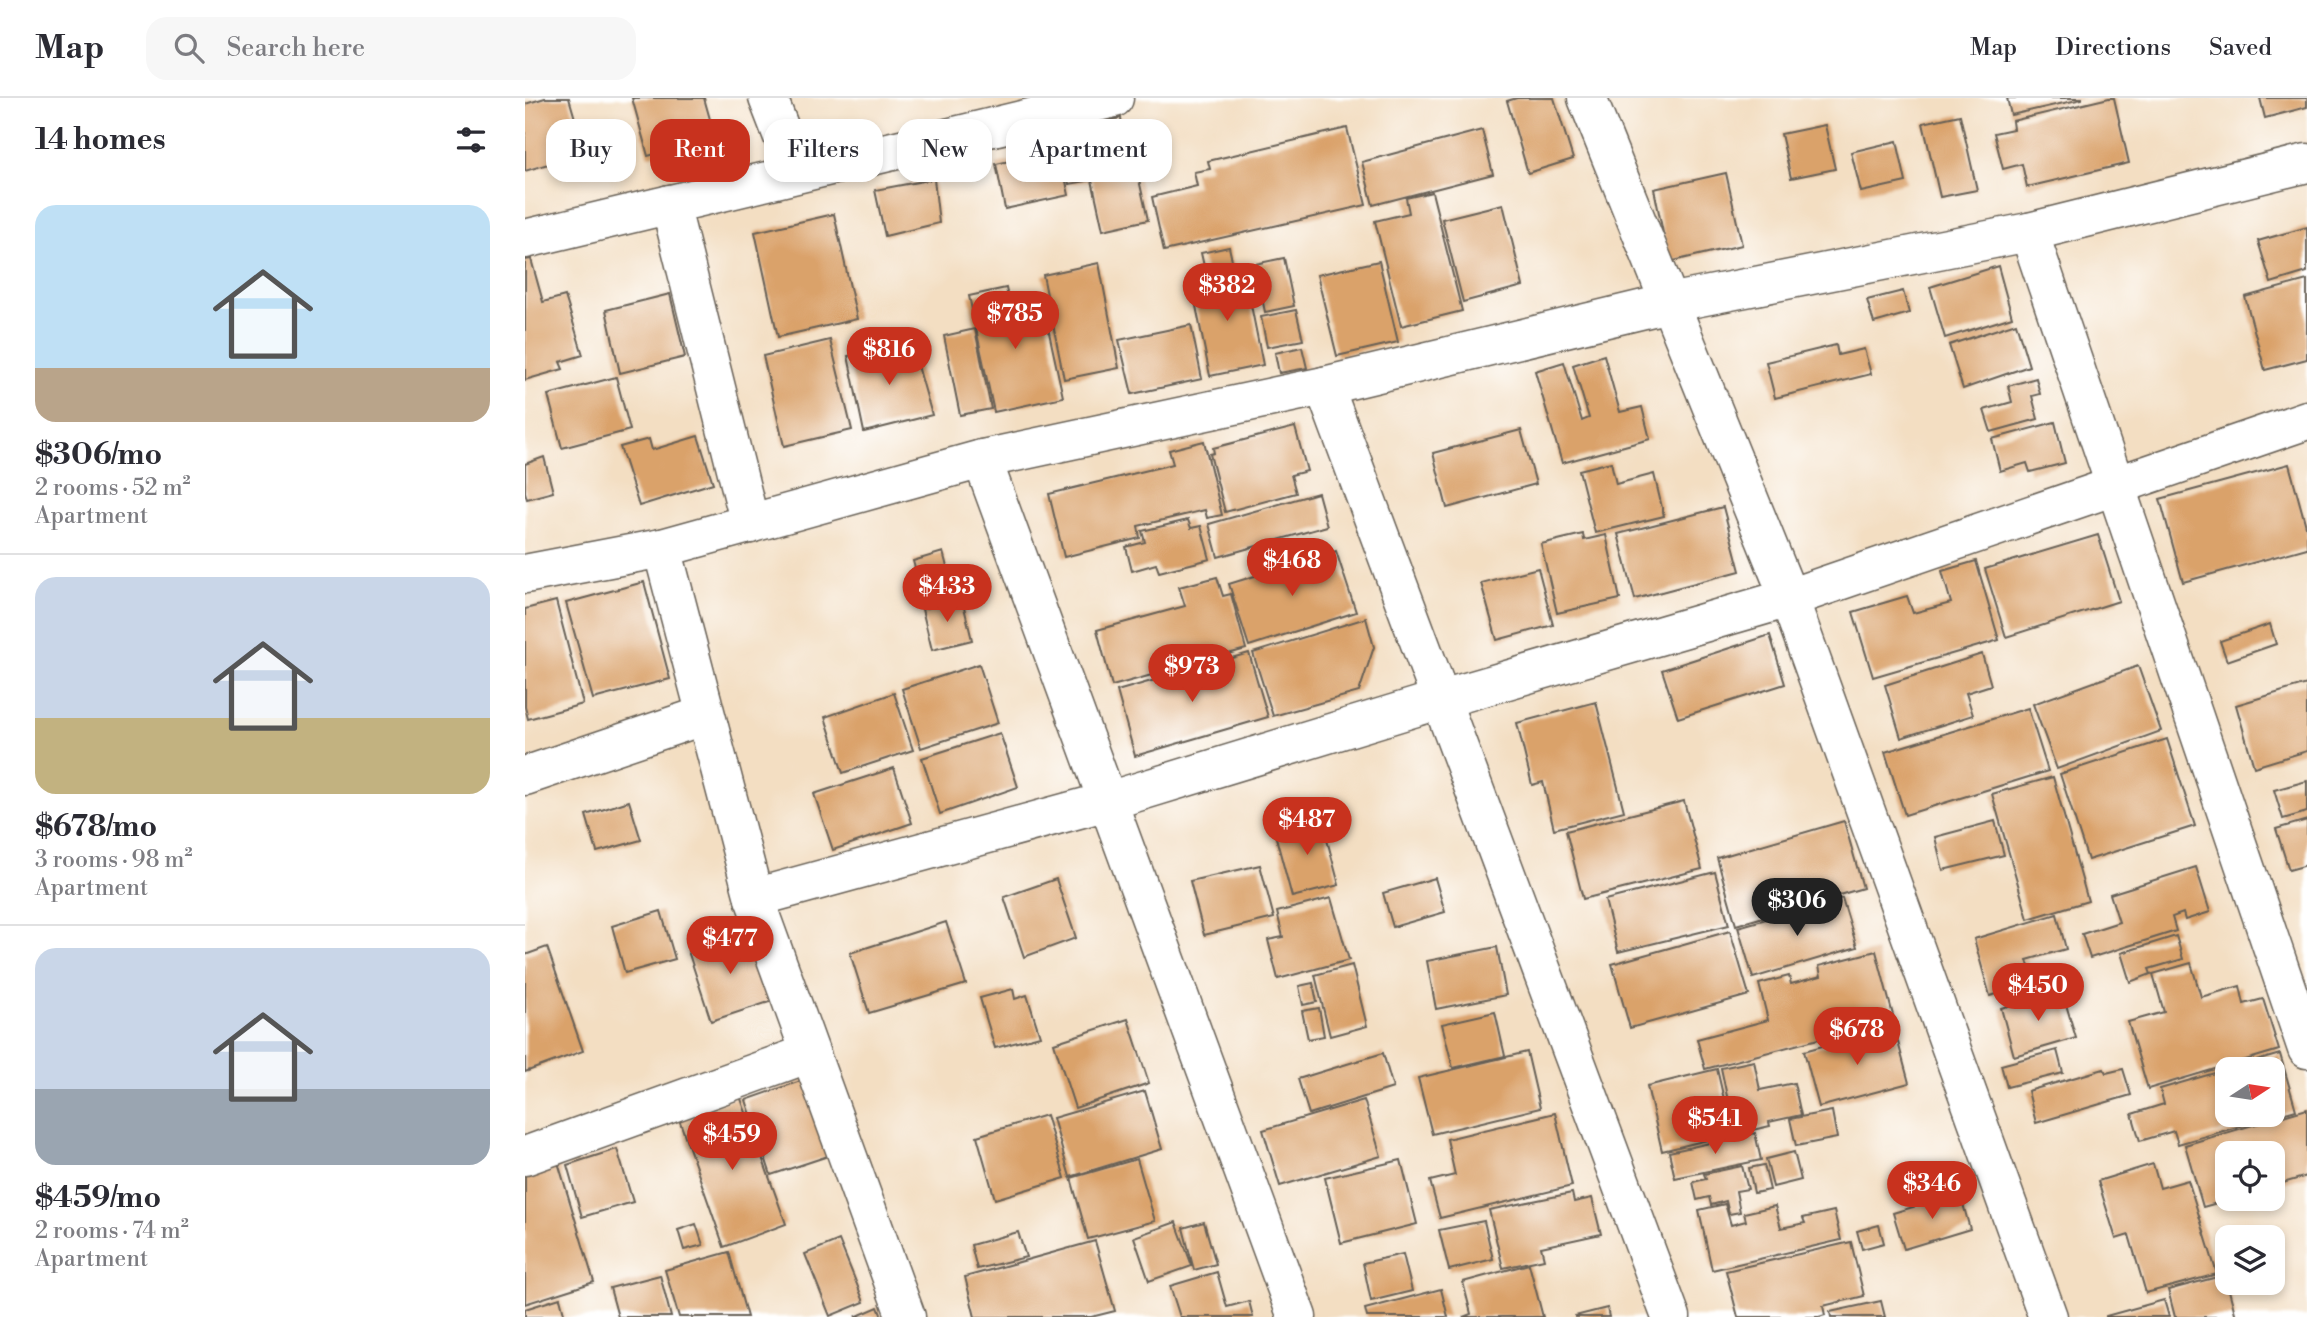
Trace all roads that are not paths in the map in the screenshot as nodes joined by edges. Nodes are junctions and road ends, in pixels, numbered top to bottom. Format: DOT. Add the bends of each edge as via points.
graph roads {
  1 [pos="768,98"];
  2 [pos="1114,98"];
  3 [pos="1587,98"];
  4 [pos="776,119"];
  5 [pos="883,153"];
  6 [pos="2307,163"];
  7 [pos="764,181"];
  8 [pos="670,204"];
  9 [pos="2029,232"];
  10 [pos="525,239"];
  11 [pos="1669,303"];
  12 [pos="1324,386"];
  13 [pos="2307,421"];
  14 [pos="982,459"];
  15 [pos="2116,487"];
  16 [pos="750,524"];
  17 [pos="662,548"];
  18 [pos="525,574"];
  19 [pos="1789,598"];
  20 [pos="1442,699"];
  21 [pos="705,715"];
  22 [pos="525,776"];
  23 [pos="1108,801"];
  24 [pos="754,898"];
  25 [pos="2307,1049"];
  26 [pos="810,1053"];
  27 [pos="525,1156"];
  28 [pos="906,1317"];
  29 [pos="1297,1317"];
  30 [pos="1671,1317"];
  31 [pos="2048,1317"];
  1 -- 4 [label="street"];
  2 -- 5 [label="street"];
  3 -- 11 [label="street"];
  6 -- 9 [label="street"];
  7 -- 8 [label="street"];
  8 -- 10 [label="street"];
  8 -- 16 [label="street"];
  9 -- 11 [label="street"];
  9 -- 15 [label="street"];
  11 -- 12 [label="street"];
  11 -- 19 [label="street"];
  12 -- 14 [label="street"];
  12 -- 20 [label="street"];
  13 -- 15 [label="street"];
  14 -- 16 [label="street"];
  14 -- 23 [label="street"];
  15 -- 19 [label="street"];
  15 -- 25 [label="street"];
  16 -- 17 [label="street"];
  17 -- 18 [label="street"];
  17 -- 21 [label="street"];
  19 -- 20 [label="street"];
  19 -- 31 [label="street"];
  20 -- 23 [label="street"];
  20 -- 30 [label="street"];
  21 -- 22 [label="street"];
  21 -- 24 [label="street"];
  23 -- 24 [label="street"];
  23 -- 29 [label="street"];
  24 -- 26 [label="street"];
  26 -- 27 [label="street"];
  26 -- 28 [label="street"];
}
